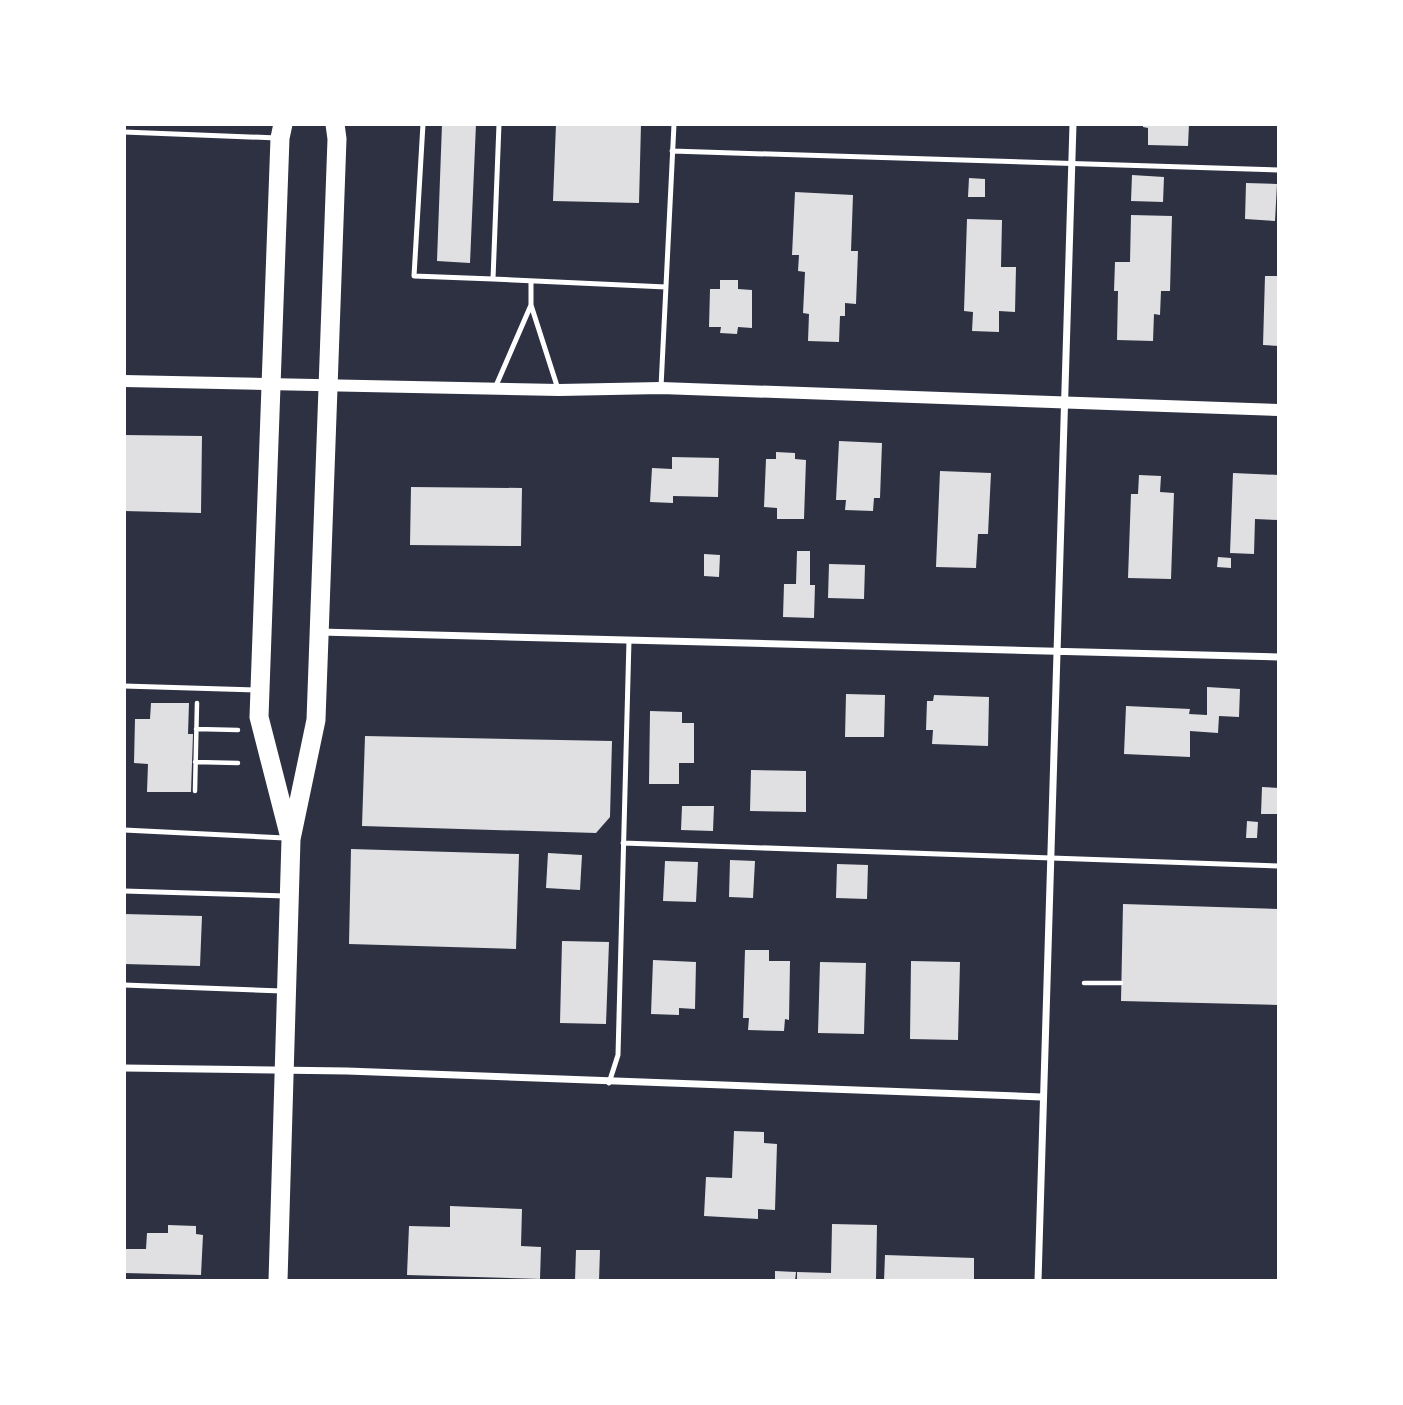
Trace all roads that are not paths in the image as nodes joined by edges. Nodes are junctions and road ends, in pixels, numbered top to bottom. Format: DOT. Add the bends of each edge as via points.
graph roads {
  1 [pos="335,124"];
  2 [pos="422,124"];
  3 [pos="499,124"];
  4 [pos="674,124"];
  5 [pos="1073,124"];
  6 [pos="282,131"];
  7 [pos="124,132"];
  8 [pos="672,151"];
  9 [pos="1071,161"];
  10 [pos="1279,170"];
  11 [pos="493,279"];
  12 [pos="531,281"];
  13 [pos="666,287"];
  14 [pos="530,305"];
  15 [pos="124,381"];
  16 [pos="270,385"];
  17 [pos="327,386"];
  18 [pos="495,388"];
  19 [pos="661,388"];
  20 [pos="559,390"];
  21 [pos="1066,404"];
  22 [pos="1279,410"];
  23 [pos="320,632"];
  24 [pos="629,640"];
  25 [pos="1055,651"];
  26 [pos="1279,657"];
  27 [pos="124,686"];
  28 [pos="260,690"];
  29 [pos="124,830"];
  30 [pos="290,839"];
  31 [pos="623,842"];
  32 [pos="1050,858"];
  33 [pos="1279,866"];
  34 [pos="124,891"];
  35 [pos="289,897"];
  36 [pos="124,985"];
  37 [pos="286,991"];
  38 [pos="124,1068"];
  39 [pos="284,1070"];
  40 [pos="609,1083"];
  41 [pos="1042,1097"];
  42 [pos="278,1281"];
  43 [pos="1038,1281"];
  1 -- 17 [label="highway"];
  2 -- 11 [label="lane" via="414,276"];
  3 -- 11 [label="lane"];
  4 -- 8 [label="lane"];
  5 -- 9 [label="street"];
  6 -- 7 [label="lane"];
  6 -- 16 [label="highway"];
  8 -- 9 [label="lane"];
  8 -- 13 [label="lane"];
  9 -- 10 [label="lane"];
  9 -- 21 [label="street"];
  11 -- 12 [label="lane"];
  12 -- 13 [label="lane"];
  12 -- 14 [label="lane"];
  13 -- 19 [label="lane"];
  14 -- 18 [label="lane"];
  14 -- 20 [label="lane"];
  15 -- 16 [label="street"];
  16 -- 17 [label="street"];
  16 -- 28 [label="highway"];
  17 -- 18 [label="street"];
  17 -- 23 [label="highway"];
  18 -- 20 [label="street"];
  19 -- 20 [label="street"];
  19 -- 21 [label="street"];
  21 -- 22 [label="street"];
  21 -- 25 [label="street"];
  23 -- 24 [label="street"];
  23 -- 30 [label="highway" via="316,720"];
  24 -- 25 [label="street"];
  24 -- 31 [label="lane"];
  25 -- 26 [label="street"];
  25 -- 32 [label="street"];
  27 -- 28 [label="lane"];
  28 -- 30 [label="highway" via="259,717"];
  29 -- 30 [label="lane"];
  30 -- 35 [label="highway"];
  31 -- 32 [label="lane"];
  31 -- 40 [label="lane" via="618,1055"];
  32 -- 33 [label="lane"];
  32 -- 41 [label="street"];
  34 -- 35 [label="lane"];
  35 -- 37 [label="highway"];
  36 -- 37 [label="lane"];
  37 -- 39 [label="highway"];
  38 -- 39 [label="street"];
  39 -- 40 [label="street"];
  39 -- 42 [label="highway"];
  40 -- 41 [label="street"];
  41 -- 43 [label="street"];
}
